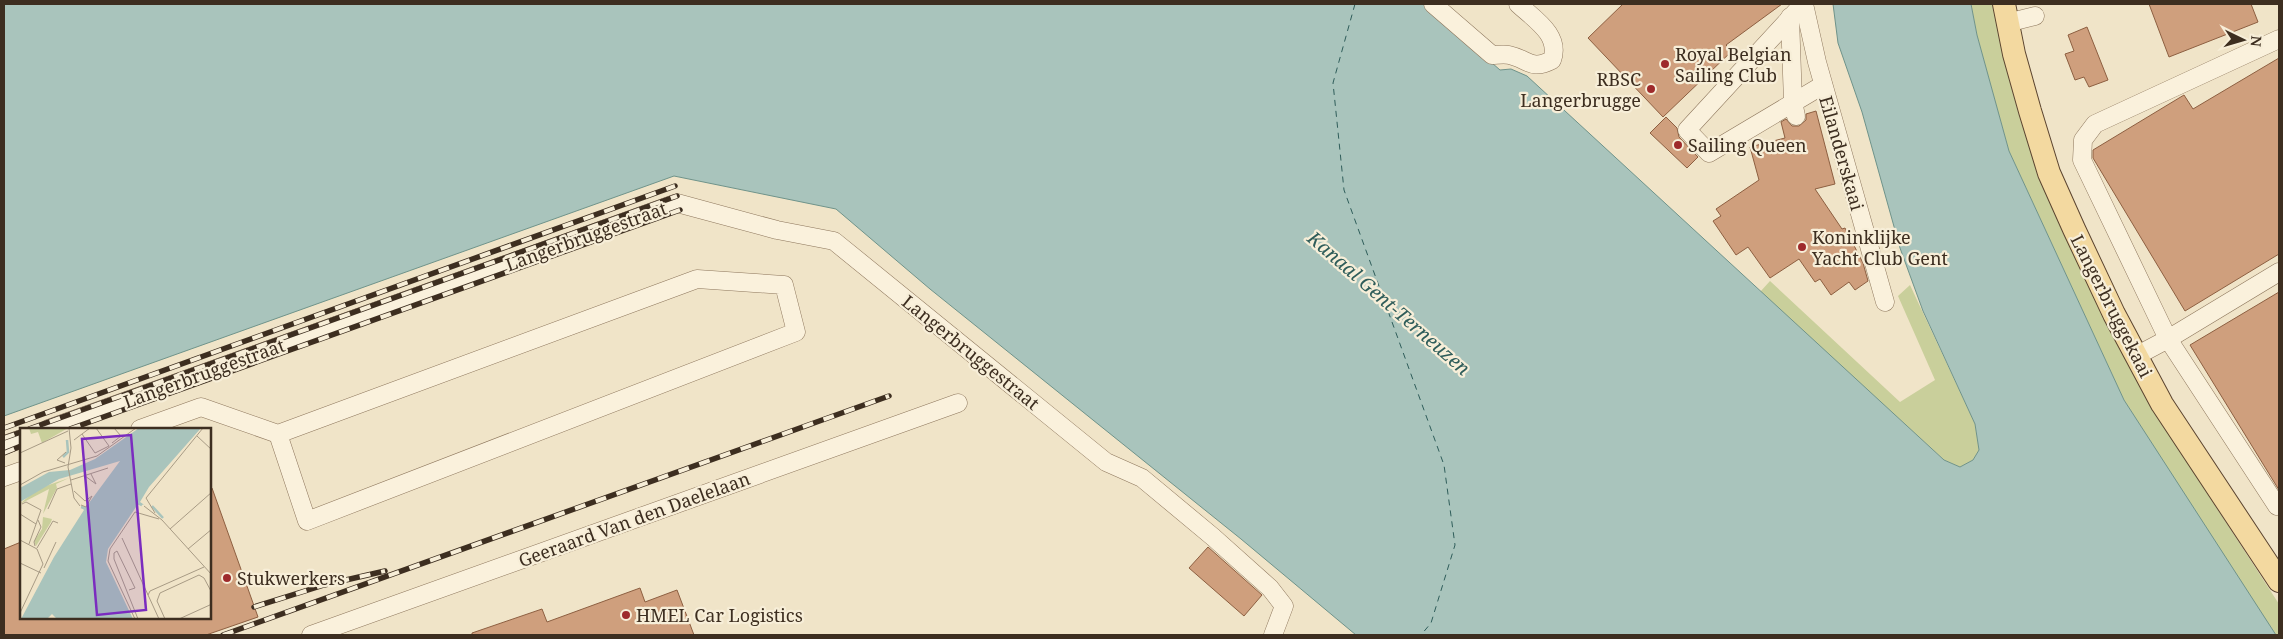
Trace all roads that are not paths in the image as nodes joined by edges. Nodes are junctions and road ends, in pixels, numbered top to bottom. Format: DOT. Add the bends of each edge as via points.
graph roads {
  1 [pos="1433,4"];
  2 [pos="1518,4"];
  3 [pos="1803,4"];
  4 [pos="2005,13"];
  5 [pos="2035,16"];
  6 [pos="1790,17"];
  7 [pos="2279,40"];
  8 [pos="1823,85"];
  9 [pos="1794,109"];
  10 [pos="2279,272"];
  11 [pos="1885,302"];
  12 [pos="2168,339"];
  13 [pos="2136,356"];
  14 [pos="958,403"];
  15 [pos="51,428"];
  16 [pos="143,428"];
  17 [pos="278,434"];
  18 [pos="20,438"];
  19 [pos="4,445"];
  20 [pos="20,471"];
  21 [pos="4,477"];
  22 [pos="2279,505"];
  23 [pos="2279,581"];
  24 [pos="311,635"];
  25 [pos="1273,635"];
  1 -- 2 [label="street" via="1492,55 1509,55 1535,66 1552,60 1556,50 1548,31"];
  3 -- 6 [label="street"];
  3 -- 8 [label="street, Eilanderskaai"];
  4 -- 5 [label="street"];
  4 -- 13 [label="main road, Langerbruggekaai" via="2049,173"];
  6 -- 9 [label="street"];
  6 -- 9 [label="street" via="1687,130 1709,153"];
  7 -- 12 [label="street" via="2095,124 2083,140 2082,160"];
  8 -- 9 [label="street"];
  8 -- 11 [label="street, Eilanderskaai"];
  10 -- 12 [label="street"];
  12 -- 13 [label="street"];
  12 -- 22 [label="street"];
  13 -- 23 [label="main road, Langerbruggekaai" via="2162,404"];
  14 -- 24 [label="street, Geeraard Van den Daelelaan"];
  15 -- 25 [label="street, Langerbruggestraat" via="678,203 834,242 1106,462 1142,478 1270,588 1284,606"];
  16 -- 17 [label="street" via="201,407"];
  17 -- 17 [label="street" via="696,279 784,285 796,332 307,521"];
  18 -- 19 [label="street"];
  20 -- 21 [label="street"];
}
